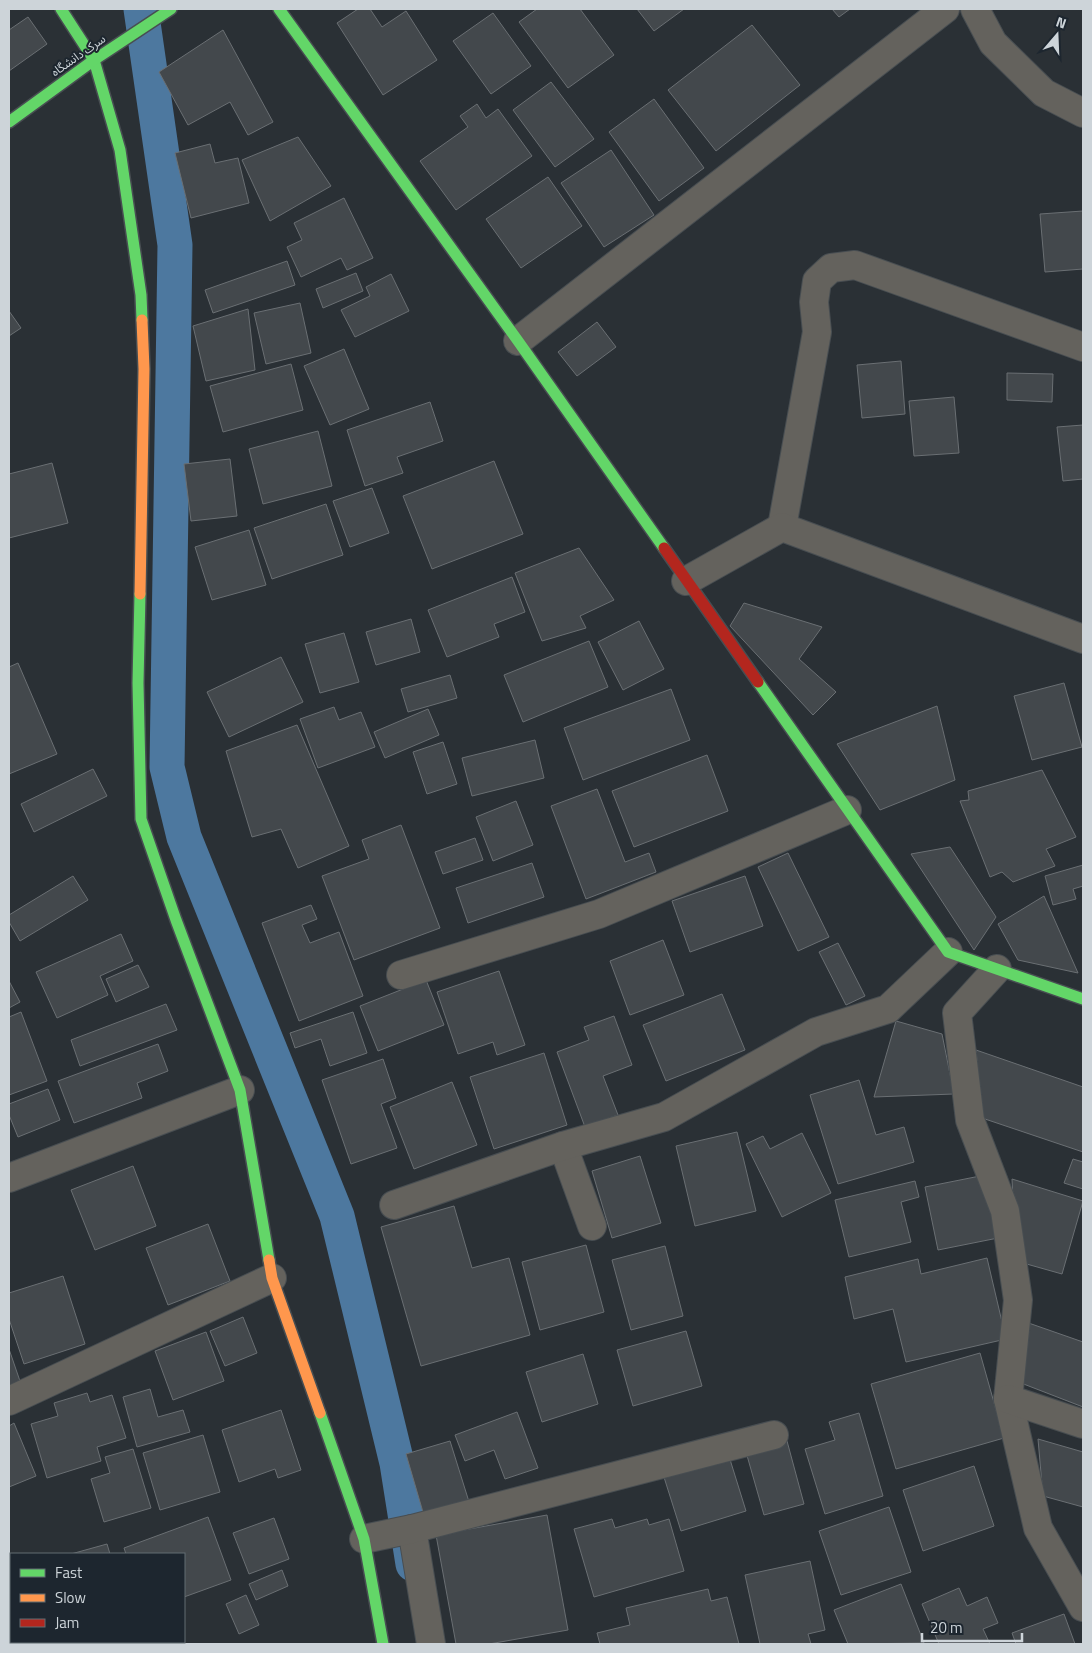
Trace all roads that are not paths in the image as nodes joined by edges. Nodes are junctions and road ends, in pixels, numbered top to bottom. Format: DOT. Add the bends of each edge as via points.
graph roads {
  1 [pos="61,9"];
  2 [pos="279,9"];
  3 [pos="945,9"];
  4 [pos="975,9"];
  5 [pos="168,11"];
  6 [pos="94,60"];
  7 [pos="1083,113"];
  8 [pos="9,122"];
  9 [pos="518,341"];
  10 [pos="1083,347"];
  11 [pos="782,527"];
  12 [pos="686,581"];
  13 [pos="1083,639"];
  14 [pos="847,810"];
  15 [pos="948,952"];
  16 [pos="997,969"];
  17 [pos="401,975"];
  18 [pos="1083,998"];
  19 [pos="240,1090"];
  20 [pos="563,1146"];
  21 [pos="9,1178"];
  22 [pos="394,1205"];
  23 [pos="592,1226"];
  24 [pos="272,1278"];
  25 [pos="1008,1399"];
  26 [pos="9,1401"];
  27 [pos="1083,1424"];
  28 [pos="774,1435"];
  29 [pos="412,1529"];
  30 [pos="364,1539"];
  31 [pos="1083,1607"];
  32 [pos="383,1644"];
  33 [pos="431,1644"];
  1 -- 6 [label="street"];
  2 -- 9 [label="street"];
  3 -- 9 [label="street"];
  4 -- 7 [label="street" via="993,43 1044,93"];
  5 -- 6 [label="street, سرک دانشگاه"];
  6 -- 8 [label="street, سرک دانشگاه"];
  6 -- 19 [label="street" via="120,150 140,295 144,369 138,684 141,819"];
  9 -- 12 [label="street"];
  10 -- 11 [label="street" via="854,265 831,268 817,281 814,302 817,332"];
  11 -- 12 [label="street"];
  11 -- 13 [label="street"];
  12 -- 14 [label="street"];
  14 -- 15 [label="street"];
  14 -- 17 [label="street" via="599,914"];
  15 -- 16 [label="street"];
  15 -- 20 [label="street" via="888,1009 816,1032 664,1117"];
  16 -- 18 [label="street"];
  16 -- 25 [label="street" via="957,1013 970,1120 1005,1211 1018,1300"];
  19 -- 21 [label="street"];
  19 -- 24 [label="street"];
  20 -- 22 [label="street"];
  20 -- 23 [label="street"];
  24 -- 26 [label="street"];
  24 -- 30 [label="street"];
  25 -- 27 [label="street"];
  25 -- 31 [label="street" via="1038,1528"];
  28 -- 29 [label="street"];
  29 -- 30 [label="street"];
  29 -- 33 [label="street"];
  30 -- 32 [label="street"];
}
